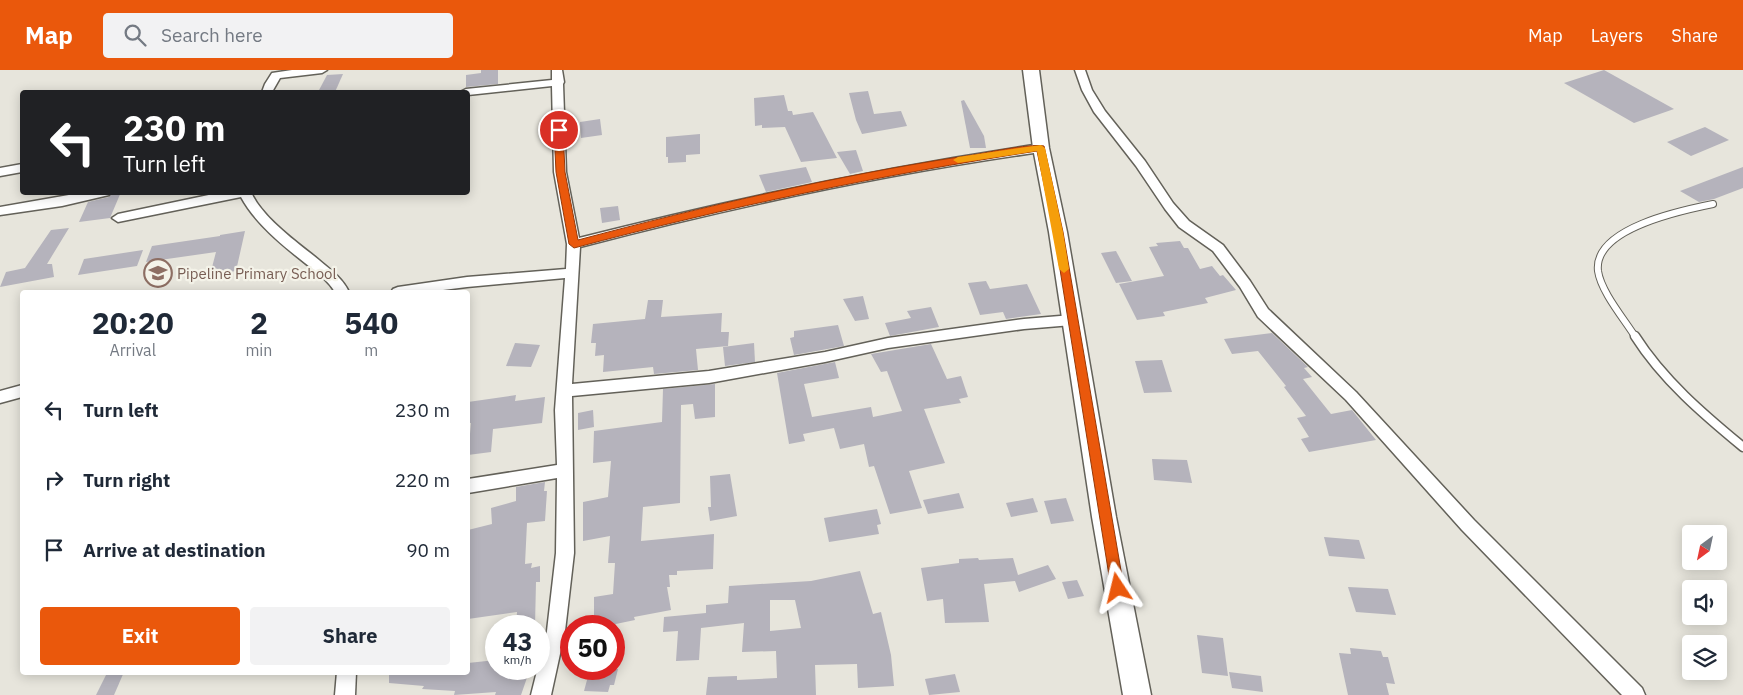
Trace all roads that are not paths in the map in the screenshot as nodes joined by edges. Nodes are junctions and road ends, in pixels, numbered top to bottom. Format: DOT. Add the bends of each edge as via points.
graph roads {
  1 [pos="322,70"];
  2 [pos="1031,70"];
  3 [pos="1080,70"];
  4 [pos="558,76"];
  5 [pos="268,90"];
  6 [pos="470,91"];
  7 [pos="1041,148"];
  8 [pos="20,168"];
  9 [pos="0,172"];
  10 [pos="92,195"];
  11 [pos="230,195"];
  12 [pos="246,195"];
  13 [pos="1713,204"];
  14 [pos="0,211"];
  15 [pos="118,218"];
  16 [pos="574,244"];
  17 [pos="573,272"];
  18 [pos="341,290"];
  19 [pos="412,290"];
  20 [pos="1072,320"];
  21 [pos="564,391"];
  22 [pos="20,392"];
  23 [pos="0,397"];
  24 [pos="1743,447"];
  25 [pos="565,470"];
  26 [pos="470,486"];
  27 [pos="346,675"];
  28 [pos="344,695"];
  29 [pos="542,695"];
  30 [pos="1138,695"];
  31 [pos="1636,695"];
  1 -- 5 [label="street" via="276,75"];
  2 -- 7 [label="main road"];
  3 -- 31 [label="street" via="1097,108 1169,206 1184,224 1218,248 1263,314 1351,396 1468,525"];
  4 -- 6 [label="street"];
  4 -- 16 [label="street" via="560,172"];
  7 -- 16 [label="street" via="840,182 657,222"];
  7 -- 20 [label="main road"];
  8 -- 9 [label="street"];
  10 -- 14 [label="street"];
  11 -- 15 [label="street"];
  12 -- 18 [label="street" via="247,200 332,278"];
  13 -- 24 [label="lane" via="1626,229 1600,257 1598,269 1605,289 1646,352 1702,412"];
  16 -- 17 [label="street"];
  17 -- 19 [label="street"];
  17 -- 21 [label="street"];
  20 -- 21 [label="street" via="888,343 708,377"];
  20 -- 30 [label="main road" via="1104,517"];
  21 -- 25 [label="street"];
  22 -- 23 [label="street"];
  25 -- 26 [label="street"];
  25 -- 29 [label="street" via="562,586"];
  27 -- 28 [label="street"];
}
